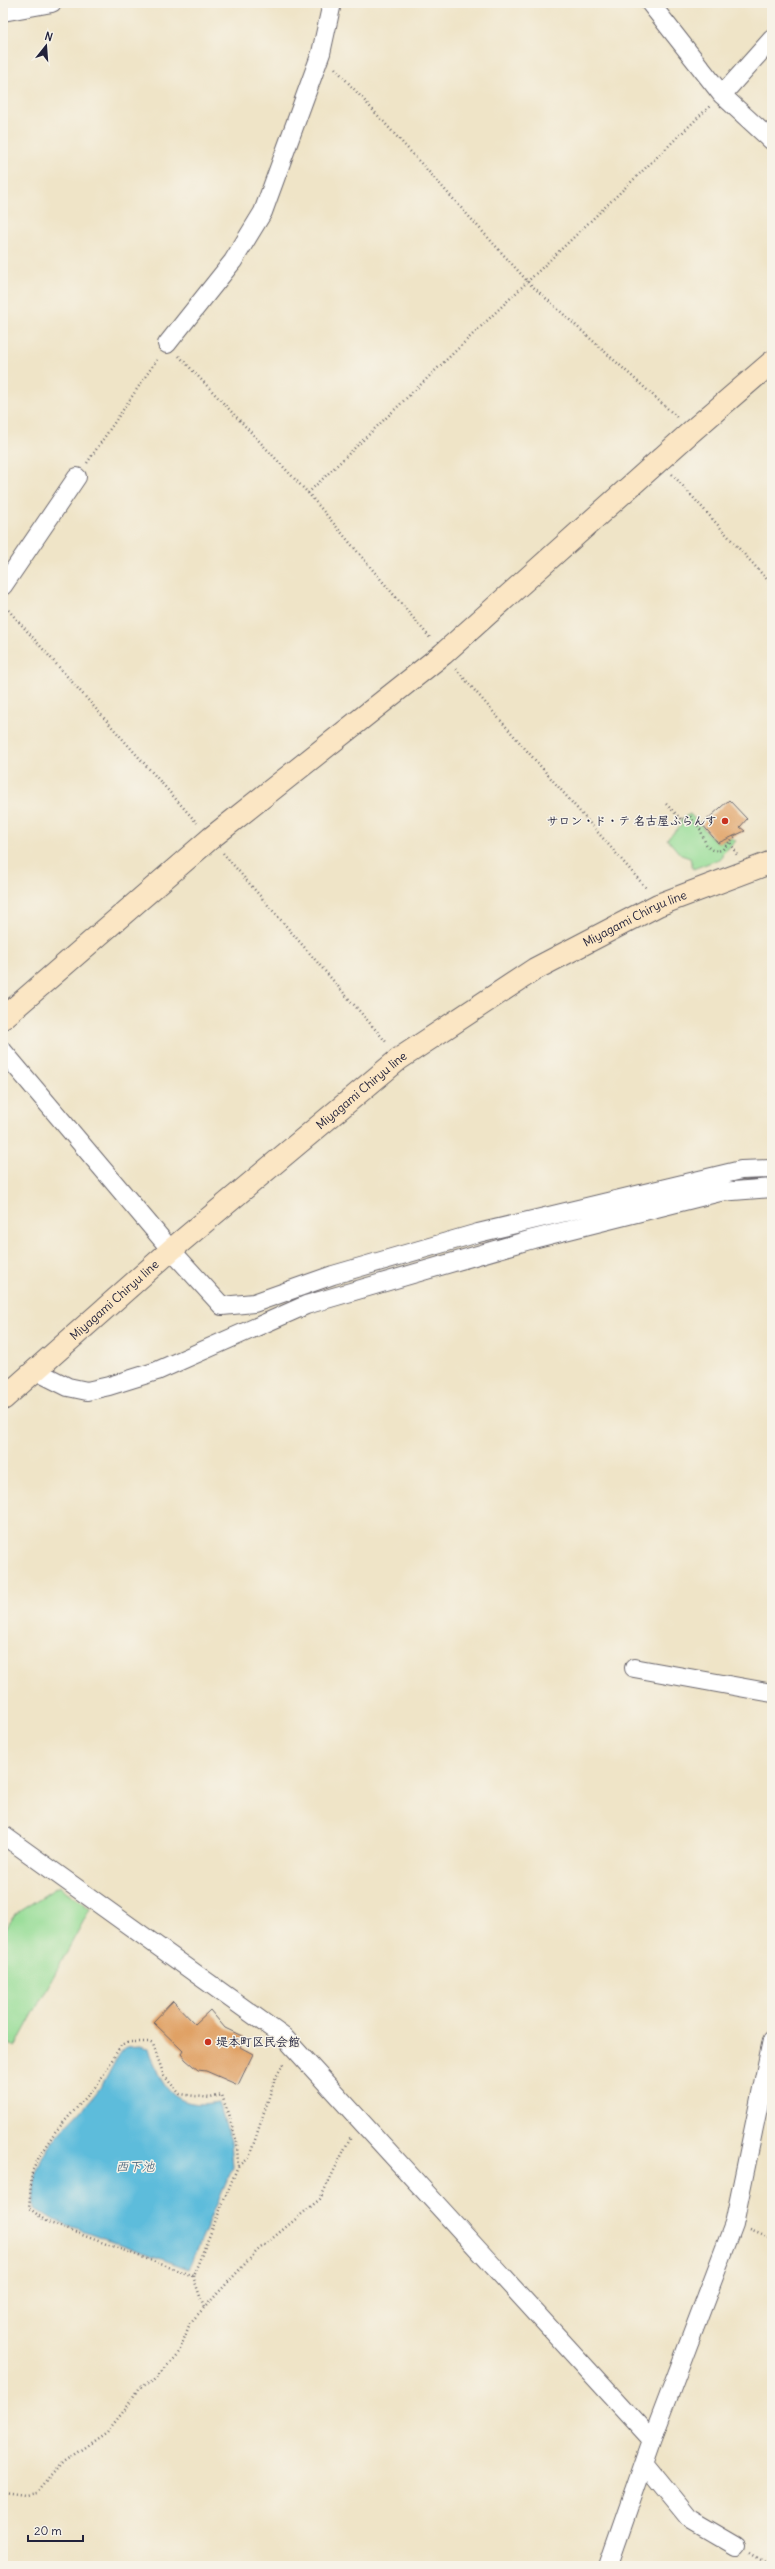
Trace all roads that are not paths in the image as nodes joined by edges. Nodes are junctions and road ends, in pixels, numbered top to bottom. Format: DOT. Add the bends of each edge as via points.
graph roads {
  1 [pos="52,3"];
  2 [pos="332,3"];
  3 [pos="650,3"];
  4 [pos="3,12"];
  5 [pos="772,39"];
  6 [pos="722,95"];
  7 [pos="772,141"];
  8 [pos="167,344"];
  9 [pos="772,362"];
  10 [pos="77,477"];
  11 [pos="3,586"];
  12 [pos="772,862"];
  13 [pos="3,1018"];
  14 [pos="3,1050"];
  15 [pos="772,1168"];
  16 [pos="772,1188"];
  17 [pos="171,1250"];
  18 [pos="36,1370"];
  19 [pos="3,1399"];
  20 [pos="634,1668"];
  21 [pos="772,1693"];
  22 [pos="3,1835"];
  23 [pos="772,2040"];
  24 [pos="652,2440"];
  25 [pos="644,2463"];
  26 [pos="736,2545"];
  27 [pos="608,2566"];
  1 -- 4 [label="street"];
  2 -- 8 [label="street" via="321,52 263,212 233,261"];
  3 -- 6 [label="street"];
  5 -- 6 [label="street"];
  6 -- 7 [label="street"];
  9 -- 13 [label="street" via="443,654 211,838"];
  10 -- 11 [label="street"];
  12 -- 17 [label="street, Miyagami Chiryu line" via="658,905 535,969 399,1058"];
  14 -- 17 [label="street"];
  15 -- 17 [label="street" via="741,1170 478,1233 333,1276 254,1303 222,1306"];
  16 -- 18 [label="street" via="720,1192 533,1239 306,1305 157,1371 109,1386 87,1391 68,1387"];
  17 -- 18 [label="street, Miyagami Chiryu line"];
  18 -- 19 [label="street, Miyagami Chiryu line"];
  20 -- 21 [label="street"];
  22 -- 24 [label="street" via="284,2037"];
  23 -- 24 [label="street" via="734,2224"];
  24 -- 25 [label="street"];
  25 -- 26 [label="street" via="688,2517"];
  25 -- 27 [label="street"];
}
